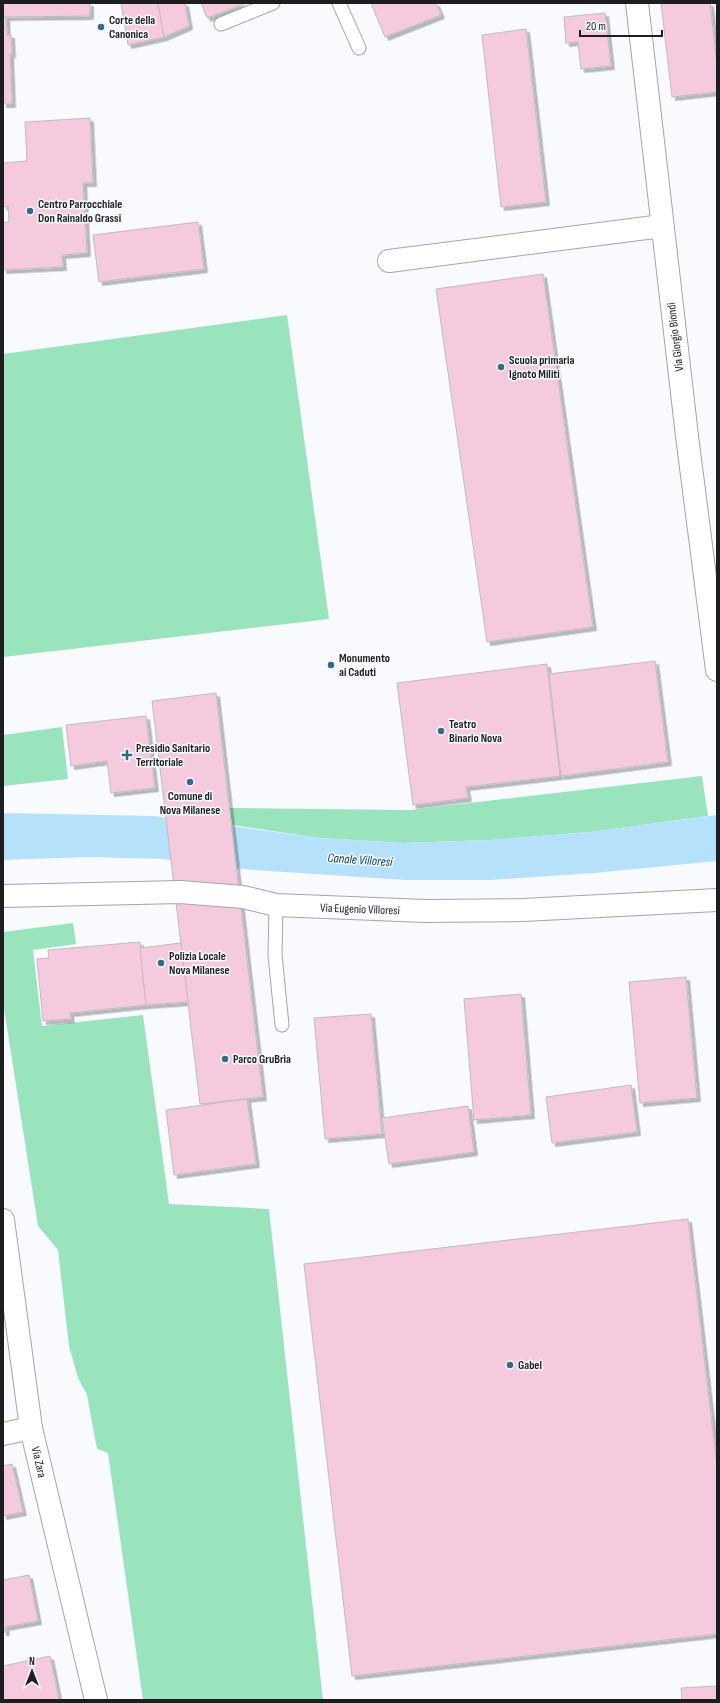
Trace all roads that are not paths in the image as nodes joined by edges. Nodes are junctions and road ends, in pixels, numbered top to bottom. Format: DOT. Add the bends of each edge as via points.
graph roads {
  1 [pos="273,3"];
  2 [pos="339,3"];
  3 [pos="637,3"];
  4 [pos="221,24"];
  5 [pos="359,48"];
  6 [pos="662,226"];
  7 [pos="389,261"];
  8 [pos="717,670"];
  9 [pos="3,896"];
  10 [pos="717,900"];
  11 [pos="276,905"];
  12 [pos="282,1026"];
  13 [pos="3,1220"];
  14 [pos="31,1428"];
  15 [pos="3,1434"];
  16 [pos="96,1700"];
  1 -- 4 [label="lane"];
  2 -- 5 [label="lane"];
  3 -- 6 [label="street, Via Giorgio Biondi"];
  6 -- 7 [label="street"];
  6 -- 8 [label="street, Via Giorgio Biondi"];
  9 -- 11 [label="street, Via Eugenio Villoresi" via="180,892 243,897"];
  10 -- 11 [label="street, Via Eugenio Villoresi" via="515,910 424,911"];
  11 -- 12 [label="lane" via="275,955"];
  13 -- 14 [label="street, Via Zara"];
  14 -- 15 [label="street"];
  14 -- 16 [label="street, Via Zara"];
}
